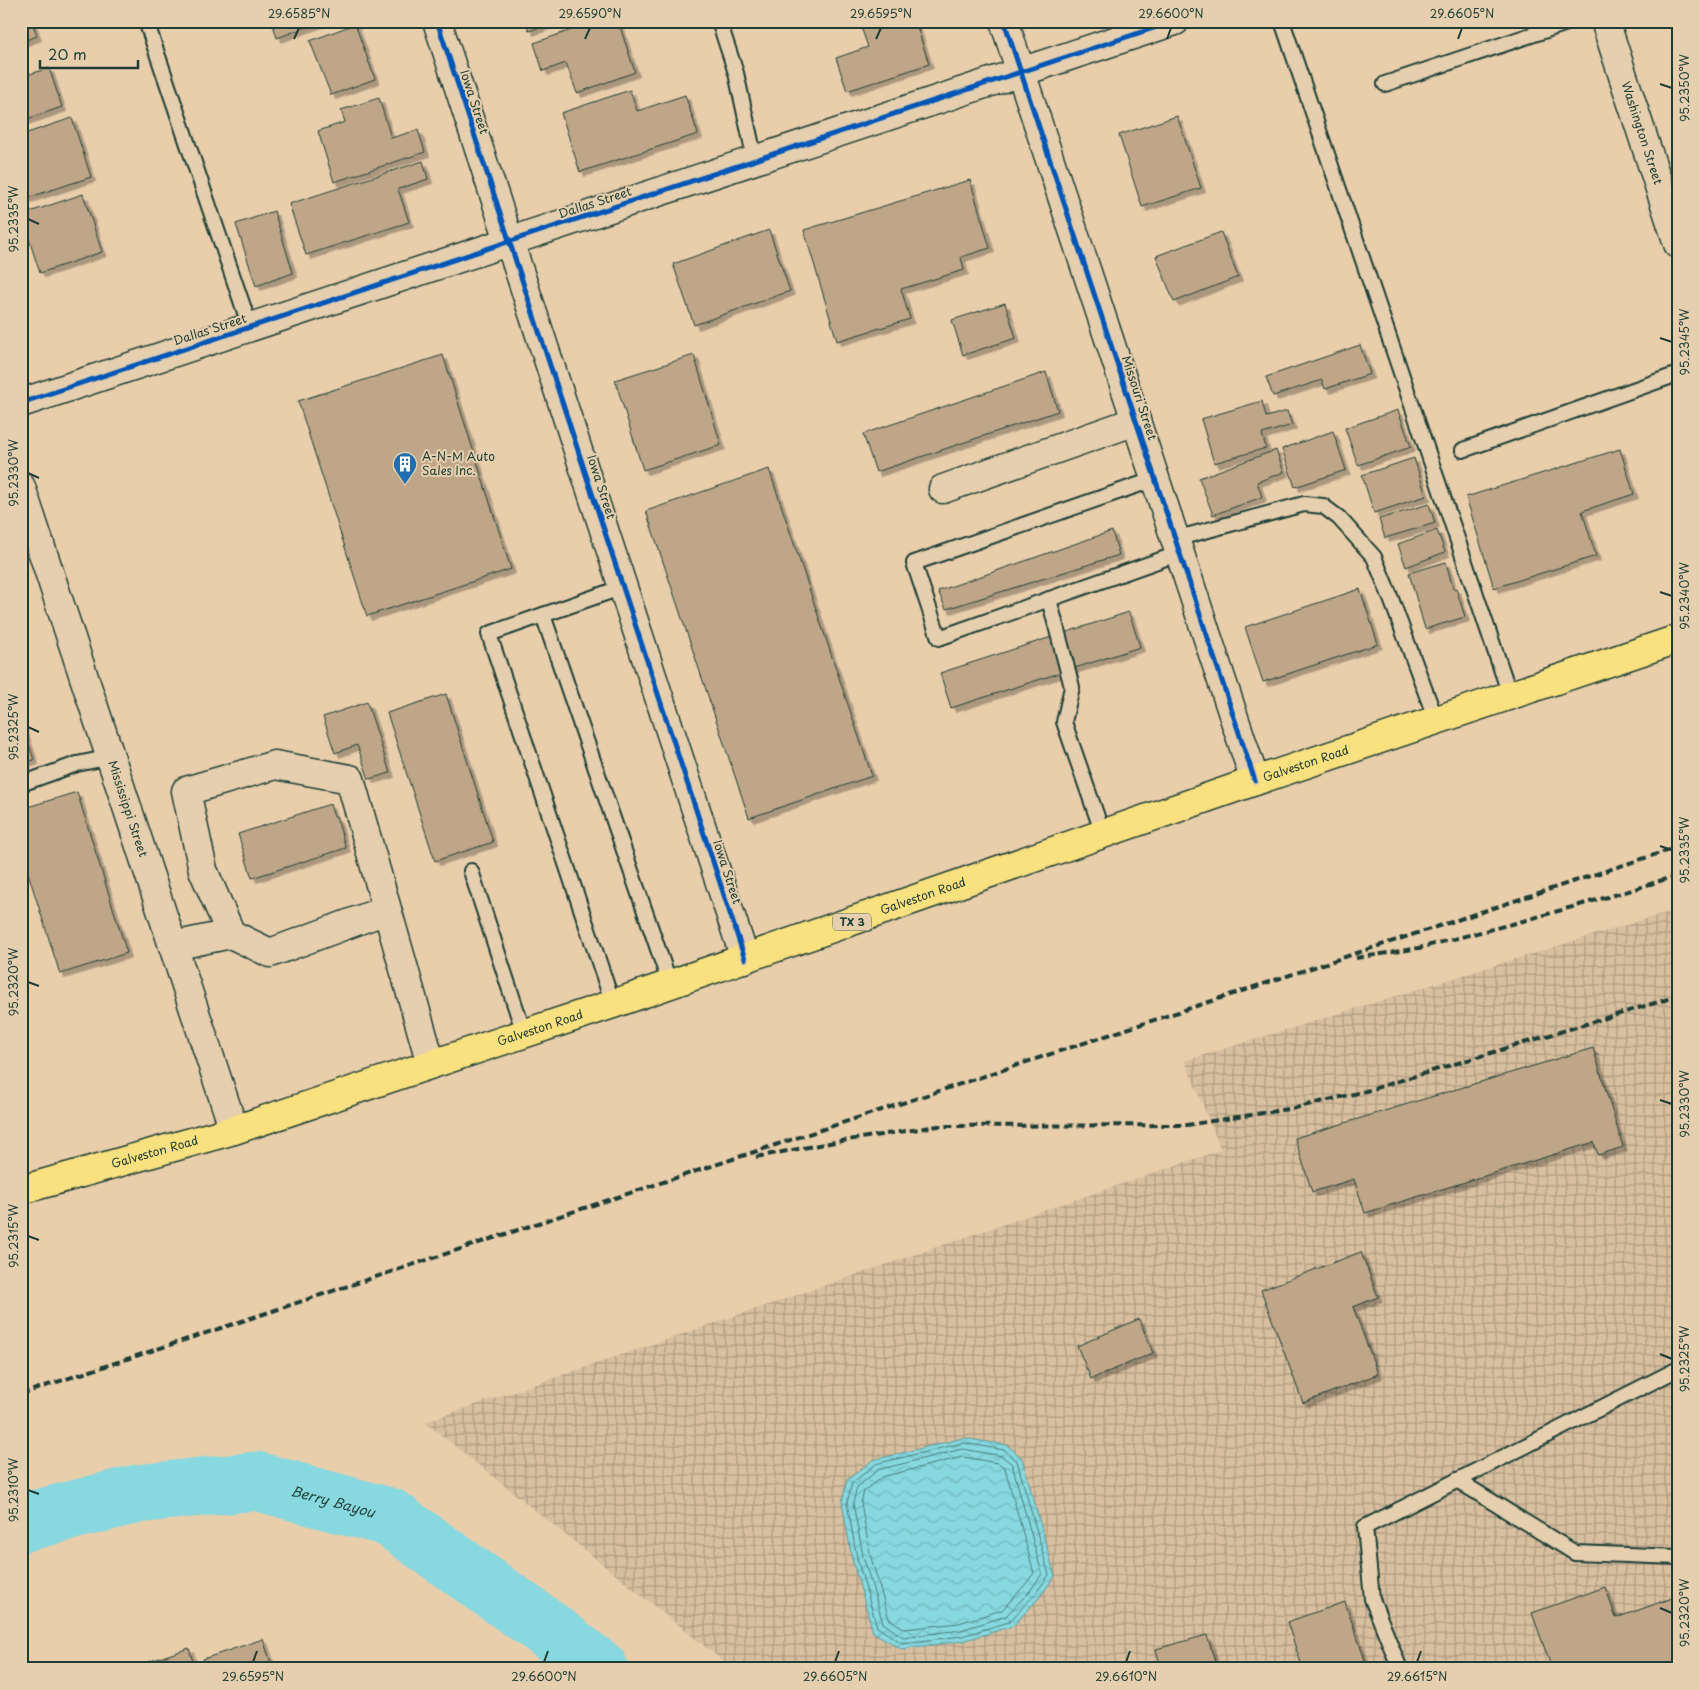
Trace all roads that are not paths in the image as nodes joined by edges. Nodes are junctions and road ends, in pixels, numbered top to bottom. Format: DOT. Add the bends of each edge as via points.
graph roads {
  1 [pos="146,21"];
  2 [pos="437,21"];
  3 [pos="719,21"];
  4 [pos="1004,21"];
  5 [pos="1174,21"];
  6 [pos="1282,21"];
  7 [pos="1574,21"];
  8 [pos="1605,21"];
  9 [pos="1020,72"];
  10 [pos="1385,84"];
  11 [pos="755,160"];
  12 [pos="509,242"];
  13 [pos="1678,244"];
  14 [pos="250,328"];
  15 [pos="1678,374"];
  16 [pos="21,403"];
  17 [pos="1136,421"];
  18 [pos="1463,450"];
  19 [pos="1155,479"];
  20 [pos="21,487"];
  21 [pos="943,489"];
  22 [pos="1178,546"];
  23 [pos="623,587"];
  24 [pos="1049,599"];
  25 [pos="543,615"];
  26 [pos="1678,639"];
  27 [pos="1510,695"];
  28 [pos="1436,720"];
  29 [pos="111,757"];
  30 [pos="1255,781"];
  31 [pos="21,784"];
  32 [pos="1103,834"];
  33 [pos="471,871"];
  34 [pos="386,910"];
  35 [pos="230,934"];
  36 [pos="173,946"];
  37 [pos="745,959"];
  38 [pos="670,984"];
  39 [pos="614,1004"];
  40 [pos="524,1034"];
  41 [pos="431,1064"];
  42 [pos="234,1130"];
  43 [pos="21,1190"];
  44 [pos="1678,1369"];
  45 [pos="1457,1480"];
  46 [pos="1678,1557"];
  47 [pos="1400,1669"];
  1 -- 14 [label="lane"];
  2 -- 12 [label="street, Iowa Street"];
  3 -- 11 [label="lane" via="736,73"];
  4 -- 9 [label="street, Missouri Street"];
  5 -- 9 [label="street, Dallas Street"];
  6 -- 27 [label="lane"];
  7 -- 10 [label="lane"];
  8 -- 13 [label="street, Washington Street"];
  9 -- 11 [label="street, Dallas Street"];
  9 -- 17 [label="street, Missouri Street"];
  11 -- 12 [label="street, Dallas Street"];
  12 -- 14 [label="street, Dallas Street"];
  12 -- 23 [label="street, Iowa Street"];
  14 -- 16 [label="street, Dallas Street"];
  15 -- 18 [label="lane"];
  17 -- 19 [label="street, Missouri Street"];
  17 -- 21 [label="street"];
  19 -- 22 [label="street, Missouri Street"];
  19 -- 24 [label="lane" via="914,563 939,638"];
  20 -- 29 [label="street, Mississippi Street"];
  22 -- 24 [label="lane"];
  22 -- 28 [label="lane" via="1304,504 1323,506 1339,518 1374,557"];
  22 -- 30 [label="street, Missouri Street"];
  23 -- 25 [label="lane"];
  23 -- 37 [label="street, Iowa Street"];
  24 -- 32 [label="lane" via="1072,687 1064,722"];
  25 -- 38 [label="lane"];
  25 -- 39 [label="lane" via="489,634"];
  26 -- 27 [label="main road, Galveston Road / TX 3"];
  27 -- 28 [label="main road, Galveston Road / TX 3"];
  28 -- 30 [label="main road, Galveston Road / TX 3"];
  29 -- 31 [label="lane" via="77,764"];
  29 -- 36 [label="street, Mississippi Street"];
  30 -- 32 [label="main road, Galveston Road / TX 3"];
  32 -- 37 [label="main road, Galveston Road / TX 3"];
  33 -- 40 [label="lane"];
  34 -- 35 [label="street" via="270,953"];
  34 -- 35 [label="street" via="350,779 275,765 186,791 203,870"];
  34 -- 41 [label="street"];
  35 -- 36 [label="street"];
  36 -- 42 [label="street, Mississippi Street"];
  37 -- 38 [label="main road, Galveston Road / TX 3"];
  38 -- 39 [label="main road, Galveston Road / TX 3"];
  39 -- 40 [label="main road, Galveston Road / TX 3"];
  40 -- 41 [label="main road, Galveston Road / TX 3"];
  41 -- 42 [label="main road, Galveston Road / TX 3"];
  42 -- 43 [label="main road, Galveston Road / TX 3"];
  44 -- 45 [label="lane"];
  45 -- 46 [label="lane" via="1574,1553"];
  45 -- 47 [label="lane" via="1365,1527 1372,1600"];
}
